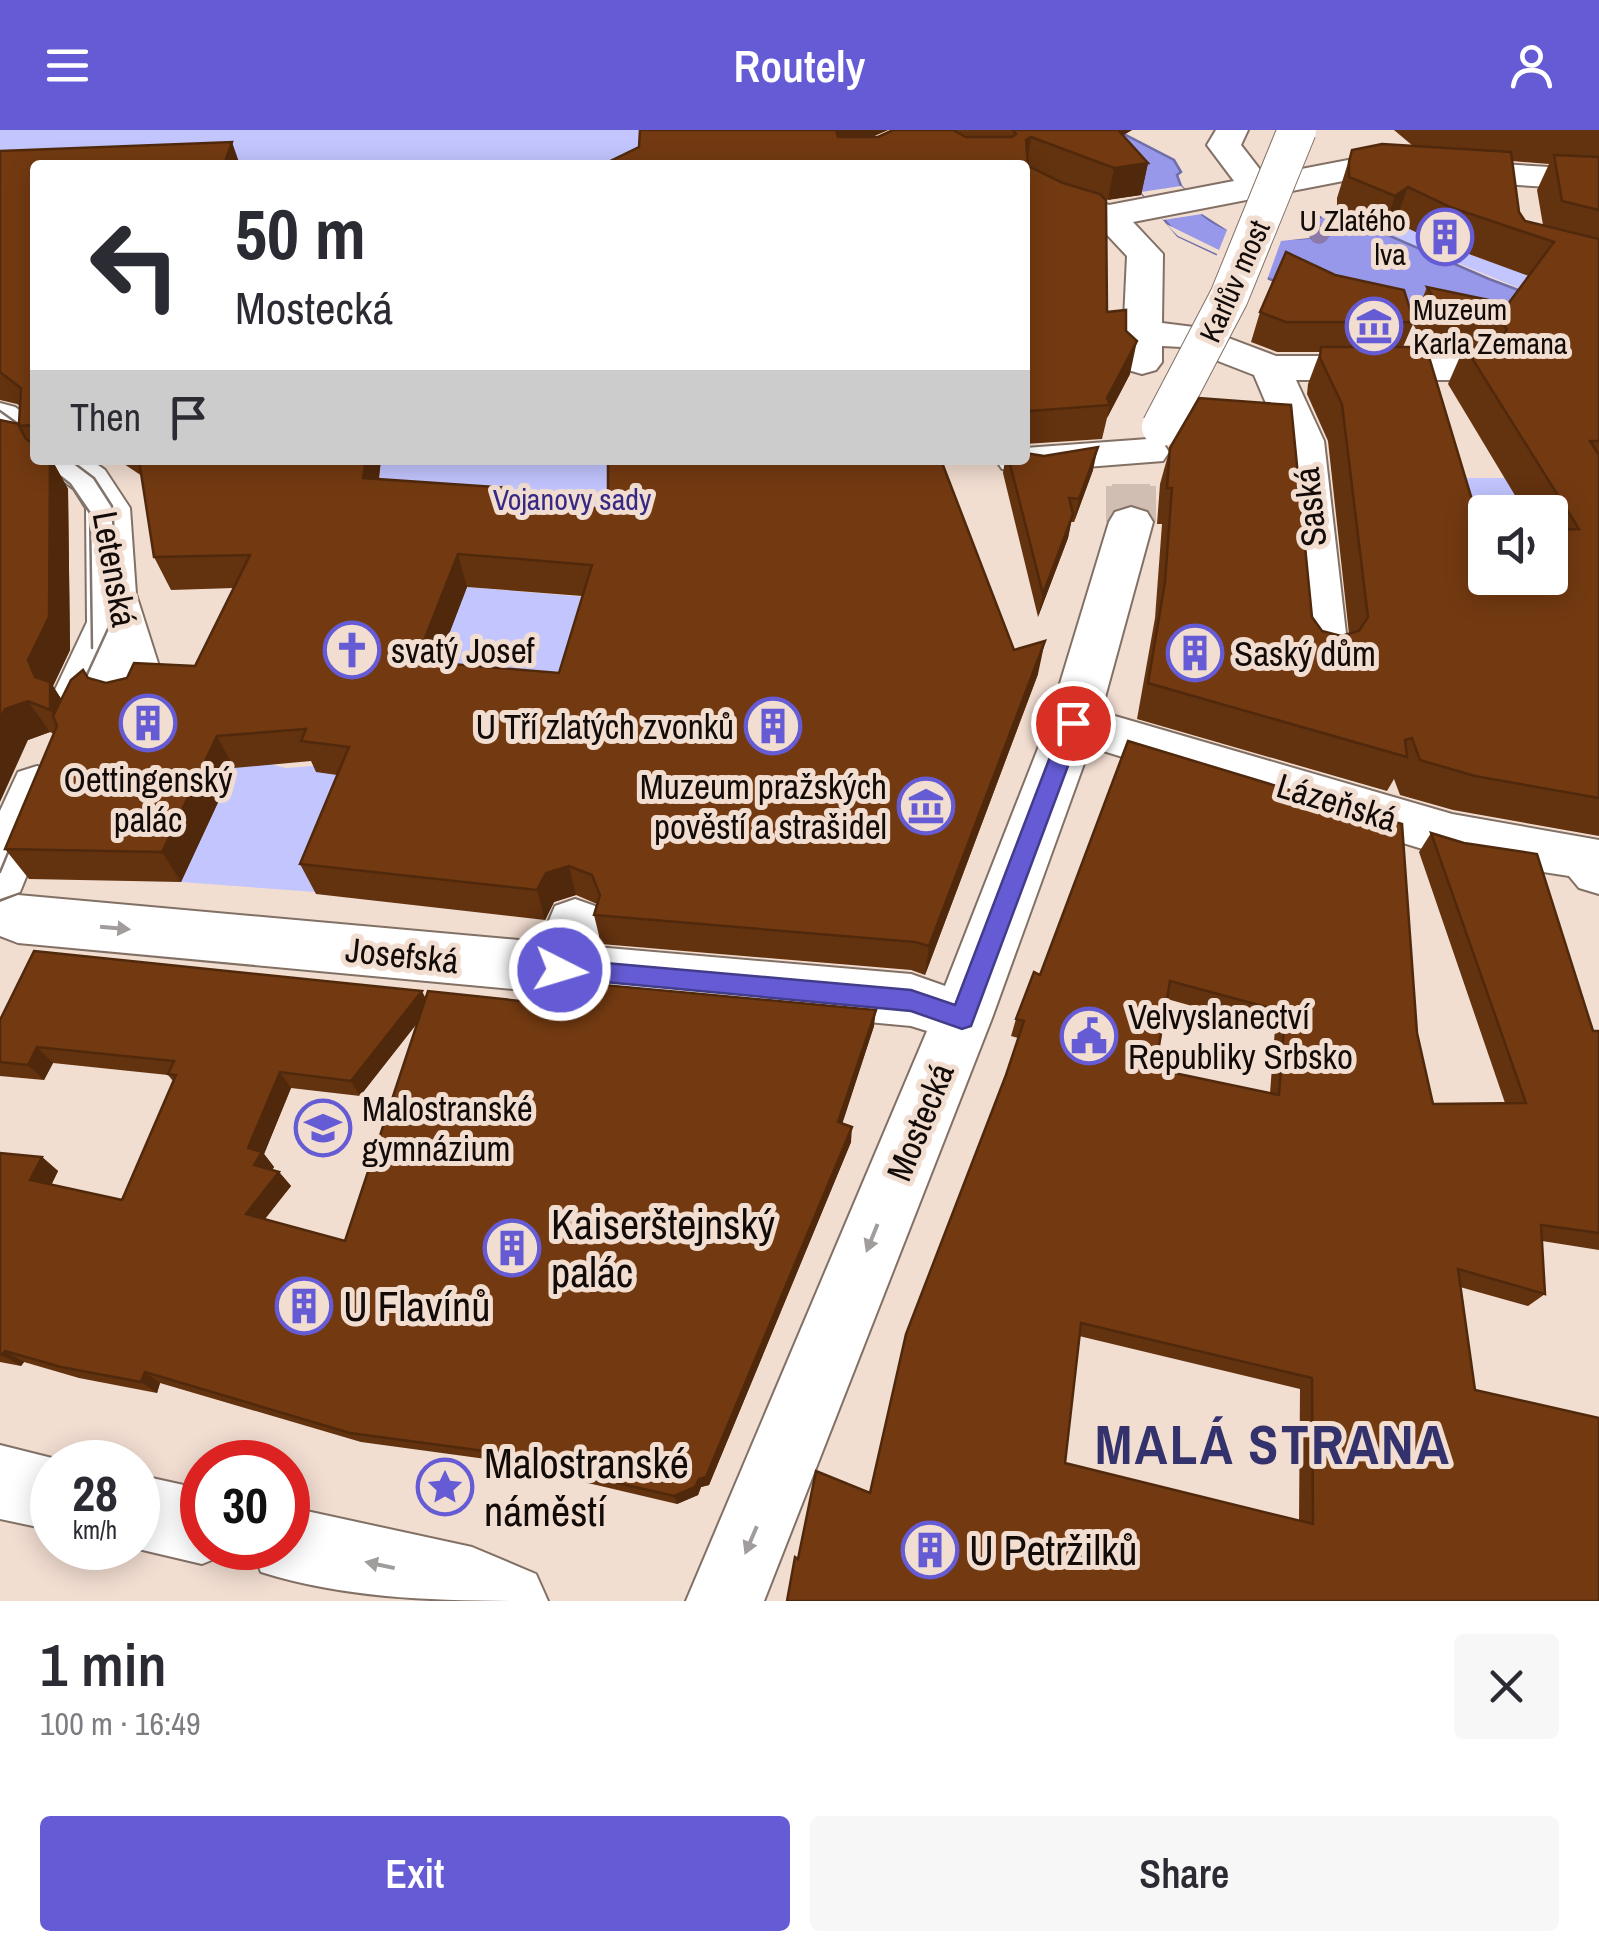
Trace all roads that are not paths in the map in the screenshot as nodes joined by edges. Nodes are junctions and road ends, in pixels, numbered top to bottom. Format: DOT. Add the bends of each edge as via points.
graph roads {
  1 [pos="1232,130"];
  2 [pos="1297,130"];
  3 [pos="1402,137"];
  4 [pos="1369,166"];
  5 [pos="1514,172"];
  6 [pos="1599,180"];
  7 [pos="1030,184"];
  8 [pos="1256,187"];
  9 [pos="1520,214"];
  10 [pos="1108,216"];
  11 [pos="1291,368"];
  12 [pos="1467,368"];
  13 [pos="0,416"];
  14 [pos="30,437"];
  15 [pos="1030,461"];
  16 [pos="69,465"];
  17 [pos="1138,467"];
  18 [pos="114,600"];
  19 [pos="1324,651"];
  20 [pos="126,693"];
  21 [pos="78,694"];
  22 [pos="1073,723"];
  23 [pos="49,756"];
  24 [pos="1599,872"];
  25 [pos="13,908"];
  26 [pos="962,1018"];
  27 [pos="0,1482"];
  28 [pos="30,1488"];
  29 [pos="310,1549"];
  30 [pos="509,1601"];
  31 [pos="725,1601"];
  1 -- 8 [label="street" via="1224,144"];
  2 -- 17 [label="street, Karlův most, bridge" via="1230,297"];
  3 -- 4 [label="street" via="1386,140"];
  4 -- 5 [label="street"];
  4 -- 8 [label="street"];
  5 -- 6 [label="street"];
  5 -- 9 [label="street"];
  7 -- 10 [label="street"];
  8 -- 10 [label="street"];
  10 -- 11 [label="street" via="1145,254 1142,348 1188,336"];
  11 -- 12 [label="street"];
  11 -- 19 [label="street, Saská"];
  13 -- 14 [label="street"];
  15 -- 17 [label="street"];
  16 -- 18 [label="street, Letenská" via="90,480 108,508"];
  17 -- 22 [label="street, Mostecká"];
  18 -- 20 [label="street, Letenská" via="134,663"];
  18 -- 21 [label="street"];
  22 -- 24 [label="street, Lázeňská" via="1452,836 1585,858"];
  22 -- 26 [label="street, Mostecká"];
  23 -- 25 [label="street"];
  25 -- 26 [label="street, Josefská, one-way" via="568,946 911,1000"];
  26 -- 31 [label="street, Mostecká, one-way"];
  27 -- 28 [label="street"];
  30 -- 29 [label="street, one-way" via="472,1585"];
}
